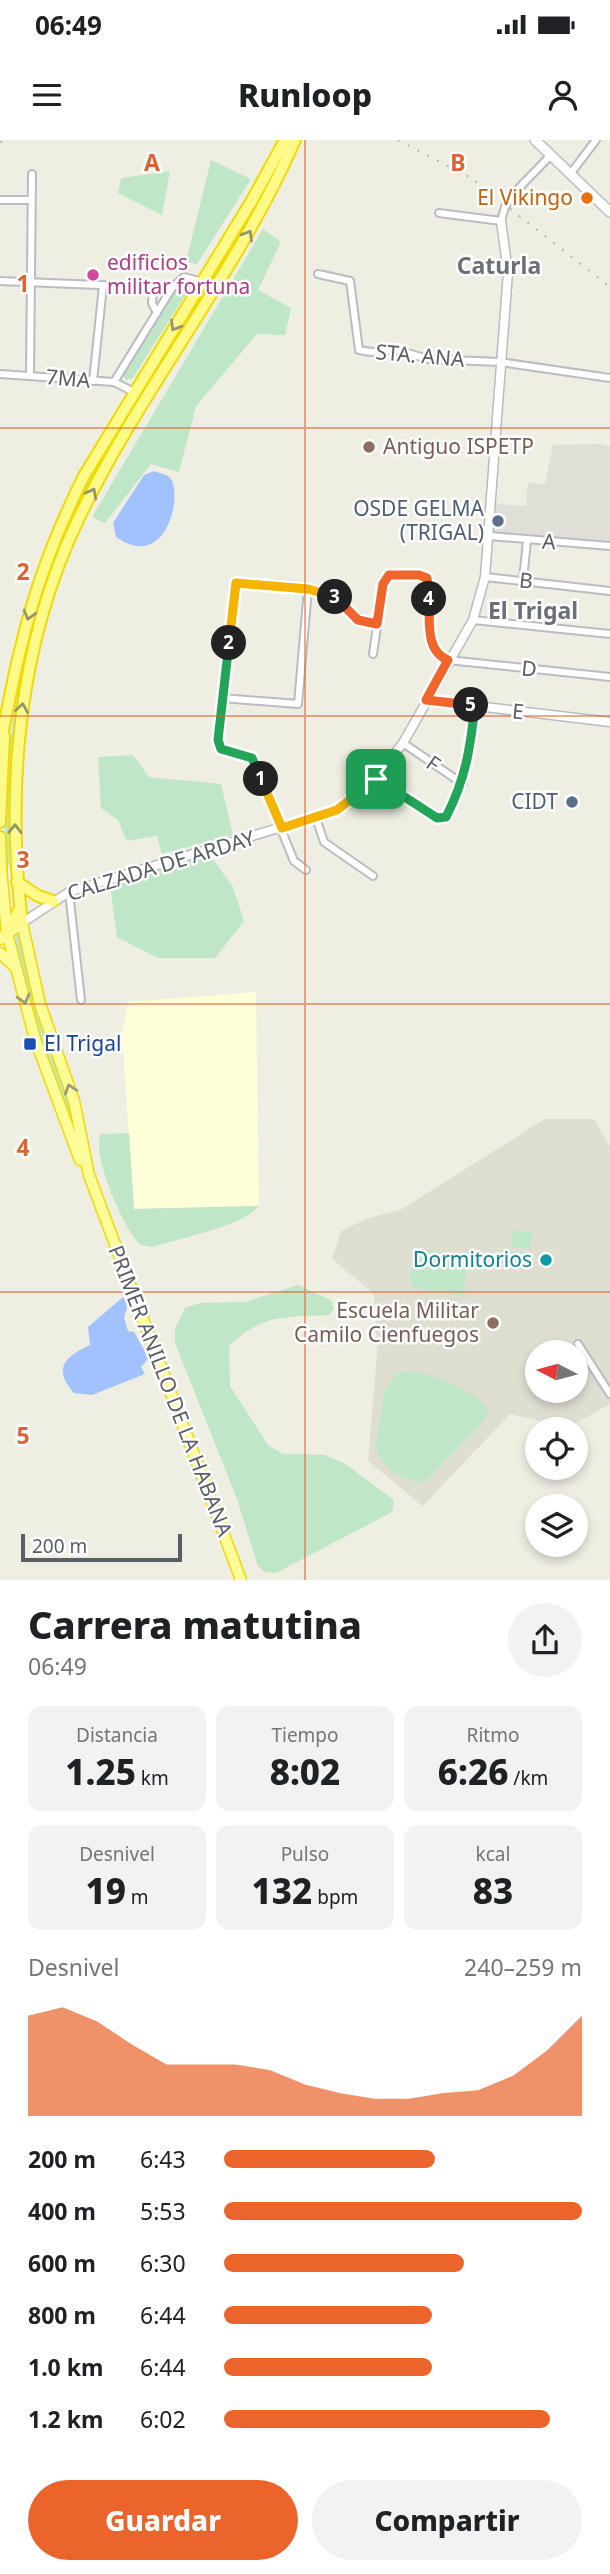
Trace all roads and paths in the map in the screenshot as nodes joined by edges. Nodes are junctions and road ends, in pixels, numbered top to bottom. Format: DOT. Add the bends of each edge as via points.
graph roads {
  1 [pos="285,140"];
  2 [pos="295,140"];
  3 [pos="536,140"];
  4 [pos="596,140"];
  5 [pos="551,155"];
  6 [pos="570,173"];
  7 [pos="32,174"];
  8 [pos="0,200"];
  9 [pos="31,200"];
  10 [pos="610,212"];
  11 [pos="439,213"];
  12 [pos="501,221"];
  13 [pos="318,274"];
  14 [pos="0,281"];
  15 [pos="30,282"];
  16 [pos="202,282"];
  17 [pos="103,286"];
  18 [pos="153,288"];
  19 [pos="172,288"];
  20 [pos="157,313"];
  21 [pos="500,362"];
  22 [pos="0,374"];
  23 [pos="30,375"];
  24 [pos="610,379"];
  25 [pos="93,381"];
  26 [pos="114,382"];
  27 [pos="134,392"];
  28 [pos="489,536"];
  29 [pos="527,540"];
  30 [pos="610,546"];
  31 [pos="485,576"];
  32 [pos="523,581"];
  33 [pos="308,589"];
  34 [pos="610,591"];
  35 [pos="473,620"];
  36 [pos="377,624"];
  37 [pos="610,634"];
  38 [pos="373,654"];
  39 [pos="448,660"];
  40 [pos="610,677"];
  41 [pos="222,698"];
  42 [pos="426,700"];
  43 [pos="475,706"];
  44 [pos="610,722"];
  45 [pos="5,723"];
  46 [pos="0,743"];
  47 [pos="403,743"];
  48 [pos="376,779"];
  49 [pos="463,784"];
  50 [pos="316,818"];
  51 [pos="0,822"];
  52 [pos="282,828"];
  53 [pos="0,837"];
  54 [pos="0,867"];
  55 [pos="306,870"];
  56 [pos="373,876"];
  57 [pos="17,882"];
  58 [pos="69,892"];
  59 [pos="19,900"];
  60 [pos="53,901"];
  61 [pos="22,923"];
  62 [pos="4,936"];
  63 [pos="0,953"];
  64 [pos="16,969"];
  65 [pos="81,1000"];
  66 [pos="68,1129"];
  67 [pos="80,1130"];
  68 [pos="98,1202"];
  69 [pos="588,1360"];
  70 [pos="610,1394"];
  71 [pos="241,1580"];
  1 -- 16 [label="highway"];
  57 -- 2 [label="highway, one-way" via="16,776 26,688 65,549 116,448 265,207"];
  3 -- 5 [label="main road"];
  4 -- 6 [label="street"];
  5 -- 6 [label="main road"];
  5 -- 12 [label="street, bridge" via="517,190"];
  6 -- 10 [label="main road"];
  7 -- 9 [label="street"];
  8 -- 9 [label="street"];
  9 -- 15 [label="street"];
  11 -- 12 [label="street"];
  12 -- 21 [label="street, CALZADA DE ARDAY" via="508,257"];
  13 -- 21 [label="street, STA. ANA" via="350,281 359,349 397,350 428,359"];
  14 -- 15 [label="street"];
  15 -- 17 [label="street"];
  15 -- 23 [label="street"];
  16 -- 19 [label="street" via="184,278"];
  16 -- 27 [label="highway, one-way"];
  17 -- 18 [label="street"];
  17 -- 25 [label="street"];
  18 -- 19 [label="street"];
  18 -- 20 [label="street"];
  19 -- 20 [label="street"];
  20 -- 26 [label="street"];
  21 -- 24 [label="street"];
  21 -- 28 [label="street, CALZADA DE ARDAY"];
  22 -- 23 [label="street, 7MA"];
  23 -- 25 [label="street, 7MA"];
  25 -- 26 [label="street, 7MA"];
  26 -- 27 [label="street, 7MA"];
  27 -- 45 [label="highway, one-way" via="84,477 52,546 21,643"];
  28 -- 29 [label="street, A"];
  28 -- 31 [label="street, CALZADA DE ARDAY"];
  29 -- 30 [label="street, A"];
  29 -- 32 [label="street"];
  31 -- 32 [label="street, B"];
  31 -- 35 [label="street, CALZADA DE ARDAY"];
  32 -- 34 [label="street, B"];
  33 -- 36 [label="street" via="331,594 358,620"];
  33 -- 41 [label="street" via="236,583"];
  33 -- 41 [label="street" via="298,704"];
  35 -- 37 [label="street"];
  35 -- 39 [label="street, CALZADA DE ARDAY"];
  36 -- 38 [label="street"];
  36 -- 39 [label="street" via="383,584 389,575 427,578 433,649"];
  39 -- 40 [label="street, D"];
  39 -- 42 [label="street, CALZADA DE ARDAY"];
  41 -- 52 [label="street" via="221,749 252,758"];
  42 -- 43 [label="street, E"];
  42 -- 47 [label="street, CALZADA DE ARDAY"];
  43 -- 44 [label="street, E"];
  43 -- 49 [label="street"];
  45 -- 46 [label="highway"];
  45 -- 51 [label="highway"];
  47 -- 48 [label="street, CALZADA DE ARDAY"];
  47 -- 49 [label="street, F"];
  48 -- 49 [label="street" via="437,818 446,817"];
  48 -- 50 [label="street, CALZADA DE ARDAY" via="337,810"];
  50 -- 52 [label="street, CALZADA DE ARDAY"];
  50 -- 56 [label="street" via="324,842"];
  52 -- 55 [label="street" via="294,861"];
  52 -- 58 [label="street, CALZADA DE ARDAY"];
  53 -- 54 [label="highway, PRIMER ANILLO DE LA HABANA"];
  54 -- 57 [label="highway"];
  54 -- 62 [label="highway, PRIMER ANILLO DE LA HABANA"];
  57 -- 59 [label="highway"];
  57 -- 60 [label="highway"];
  58 -- 60 [label="street, CALZADA DE ARDAY"];
  58 -- 65 [label="street"];
  59 -- 61 [label="highway"];
  59 -- 62 [label="highway" via="18,914"];
  60 -- 61 [label="street, CALZADA DE ARDAY"];
  61 -- 62 [label="highway"];
  67 -- 61 [label="highway, PRIMER ANILLO DE LA HABANA, one-way" via="40,1004"];
  62 -- 64 [label="highway, PRIMER ANILLO DE LA HABANA"];
  63 -- 64 [label="highway"];
  64 -- 66 [label="highway, PRIMER ANILLO DE LA HABANA, one-way" via="35,1039"];
  66 -- 67 [label="highway"];
  66 -- 68 [label="highway, PRIMER ANILLO DE LA HABANA"];
  67 -- 68 [label="highway, PRIMER ANILLO DE LA HABANA"];
  68 -- 71 [label="highway, PRIMER ANILLO DE LA HABANA"];
  69 -- 70 [label="street"];
}
